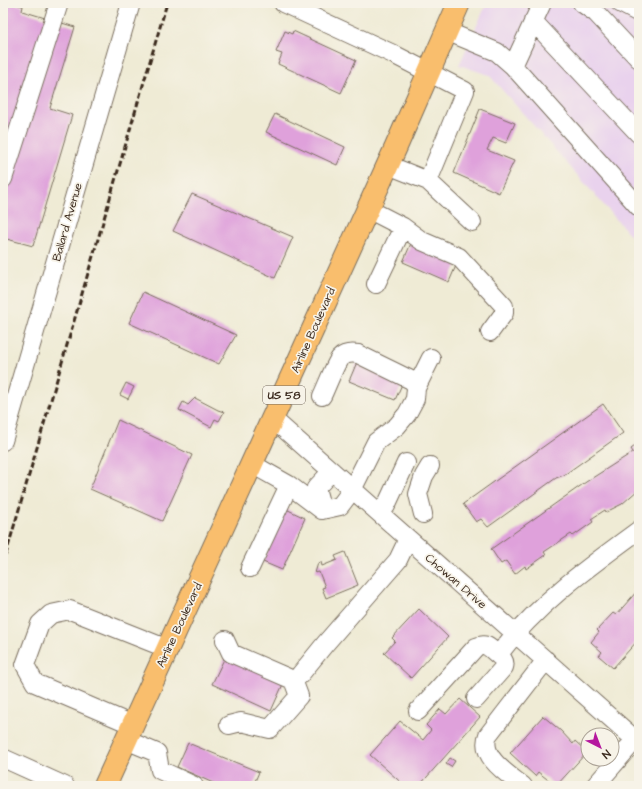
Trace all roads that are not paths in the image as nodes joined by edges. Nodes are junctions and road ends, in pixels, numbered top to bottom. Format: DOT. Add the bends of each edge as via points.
graph roads {
  1 [pos="58,3"];
  2 [pos="131,3"];
  3 [pos="283,3"];
  4 [pos="458,3"];
  5 [pos="542,3"];
  6 [pos="620,3"];
  7 [pos="593,6"];
  8 [pos="639,13"];
  9 [pos="533,21"];
  10 [pos="446,31"];
  11 [pos="639,59"];
  12 [pos="513,66"];
  13 [pos="428,71"];
  14 [pos="639,134"];
  15 [pos="388,164"];
  16 [pos="3,179"];
  17 [pos="428,182"];
  18 [pos="639,207"];
  19 [pos="368,209"];
  20 [pos="472,222"];
  21 [pos="402,227"];
  22 [pos="376,284"];
  23 [pos="490,332"];
  24 [pos="431,358"];
  25 [pos="416,388"];
  26 [pos="322,396"];
  27 [pos="273,419"];
  28 [pos="3,441"];
  29 [pos="406,463"];
  30 [pos="252,464"];
  31 [pos="430,466"];
  32 [pos="332,471"];
  33 [pos="289,485"];
  34 [pos="352,490"];
  35 [pos="322,510"];
  36 [pos="378,512"];
  37 [pos="423,514"];
  38 [pos="639,530"];
  39 [pos="408,539"];
  40 [pos="250,568"];
  41 [pos="515,633"];
  42 [pos="225,640"];
  43 [pos="168,649"];
  44 [pos="498,655"];
  45 [pos="546,660"];
  46 [pos="299,676"];
  47 [pos="476,699"];
  48 [pos="418,711"];
  49 [pos="229,725"];
  50 [pos="130,733"];
  51 [pos="637,742"];
  52 [pos="3,758"];
  53 [pos="58,785"];
  54 [pos="105,786"];
  55 [pos="194,786"];
  56 [pos="523,786"];
  57 [pos="595,786"];
  1 -- 16 [label="street"];
  2 -- 28 [label="street, Ballard Avenue"];
  3 -- 13 [label="street"];
  4 -- 10 [label="main road, Airline Boulevard / US 58"];
  5 -- 9 [label="street"];
  6 -- 8 [label="street"];
  7 -- 11 [label="street"];
  9 -- 12 [label="street"];
  9 -- 14 [label="street"];
  10 -- 12 [label="street" via="498,52"];
  10 -- 13 [label="main road, Airline Boulevard / US 58"];
  12 -- 18 [label="street"];
  13 -- 15 [label="main road, Airline Boulevard / US 58"];
  13 -- 17 [label="street" via="465,91"];
  15 -- 17 [label="street"];
  15 -- 19 [label="main road, Airline Boulevard / US 58"];
  17 -- 20 [label="street"];
  19 -- 21 [label="street"];
  19 -- 27 [label="main road, Airline Boulevard / US 58"];
  21 -- 22 [label="street"];
  21 -- 23 [label="street" via="422,241 459,257 499,299 504,306 504,313"];
  24 -- 25 [label="street"];
  25 -- 26 [label="street" via="411,380 351,353 340,359"];
  25 -- 34 [label="street" via="415,399 407,414 397,426 376,442"];
  27 -- 30 [label="main road, Airline Boulevard / US 58"];
  27 -- 32 [label="street, Chowan Drive"];
  29 -- 36 [label="street" via="386,506"];
  30 -- 33 [label="street"];
  30 -- 43 [label="main road, Airline Boulevard / US 58"];
  31 -- 37 [label="street" via="418,494"];
  32 -- 34 [label="street, Chowan Drive"];
  32 -- 35 [label="street" via="316,488"];
  33 -- 35 [label="street"];
  33 -- 40 [label="street"];
  34 -- 35 [label="street" via="340,506"];
  34 -- 36 [label="street, Chowan Drive"];
  36 -- 39 [label="street, Chowan Drive"];
  38 -- 41 [label="street" via="583,571"];
  39 -- 41 [label="street, Chowan Drive"];
  39 -- 46 [label="street" via="398,560"];
  41 -- 44 [label="street"];
  41 -- 45 [label="street, Chowan Drive"];
  42 -- 49 [label="street" via="231,653 294,680 299,696 270,729 240,722"];
  43 -- 50 [label="main road, Airline Boulevard / US 58"];
  43 -- 50 [label="street" via="70,610 51,614 40,624 25,665 35,683"];
  44 -- 47 [label="street" via="505,663 504,666"];
  44 -- 48 [label="street" via="486,645 476,647"];
  45 -- 51 [label="street, Chowan Drive"];
  45 -- 56 [label="street" via="485,742 497,765"];
  50 -- 54 [label="main road, Airline Boulevard / US 58"];
  50 -- 55 [label="street" via="157,753 160,770"];
  51 -- 57 [label="street"];
  52 -- 53 [label="street"];
}
